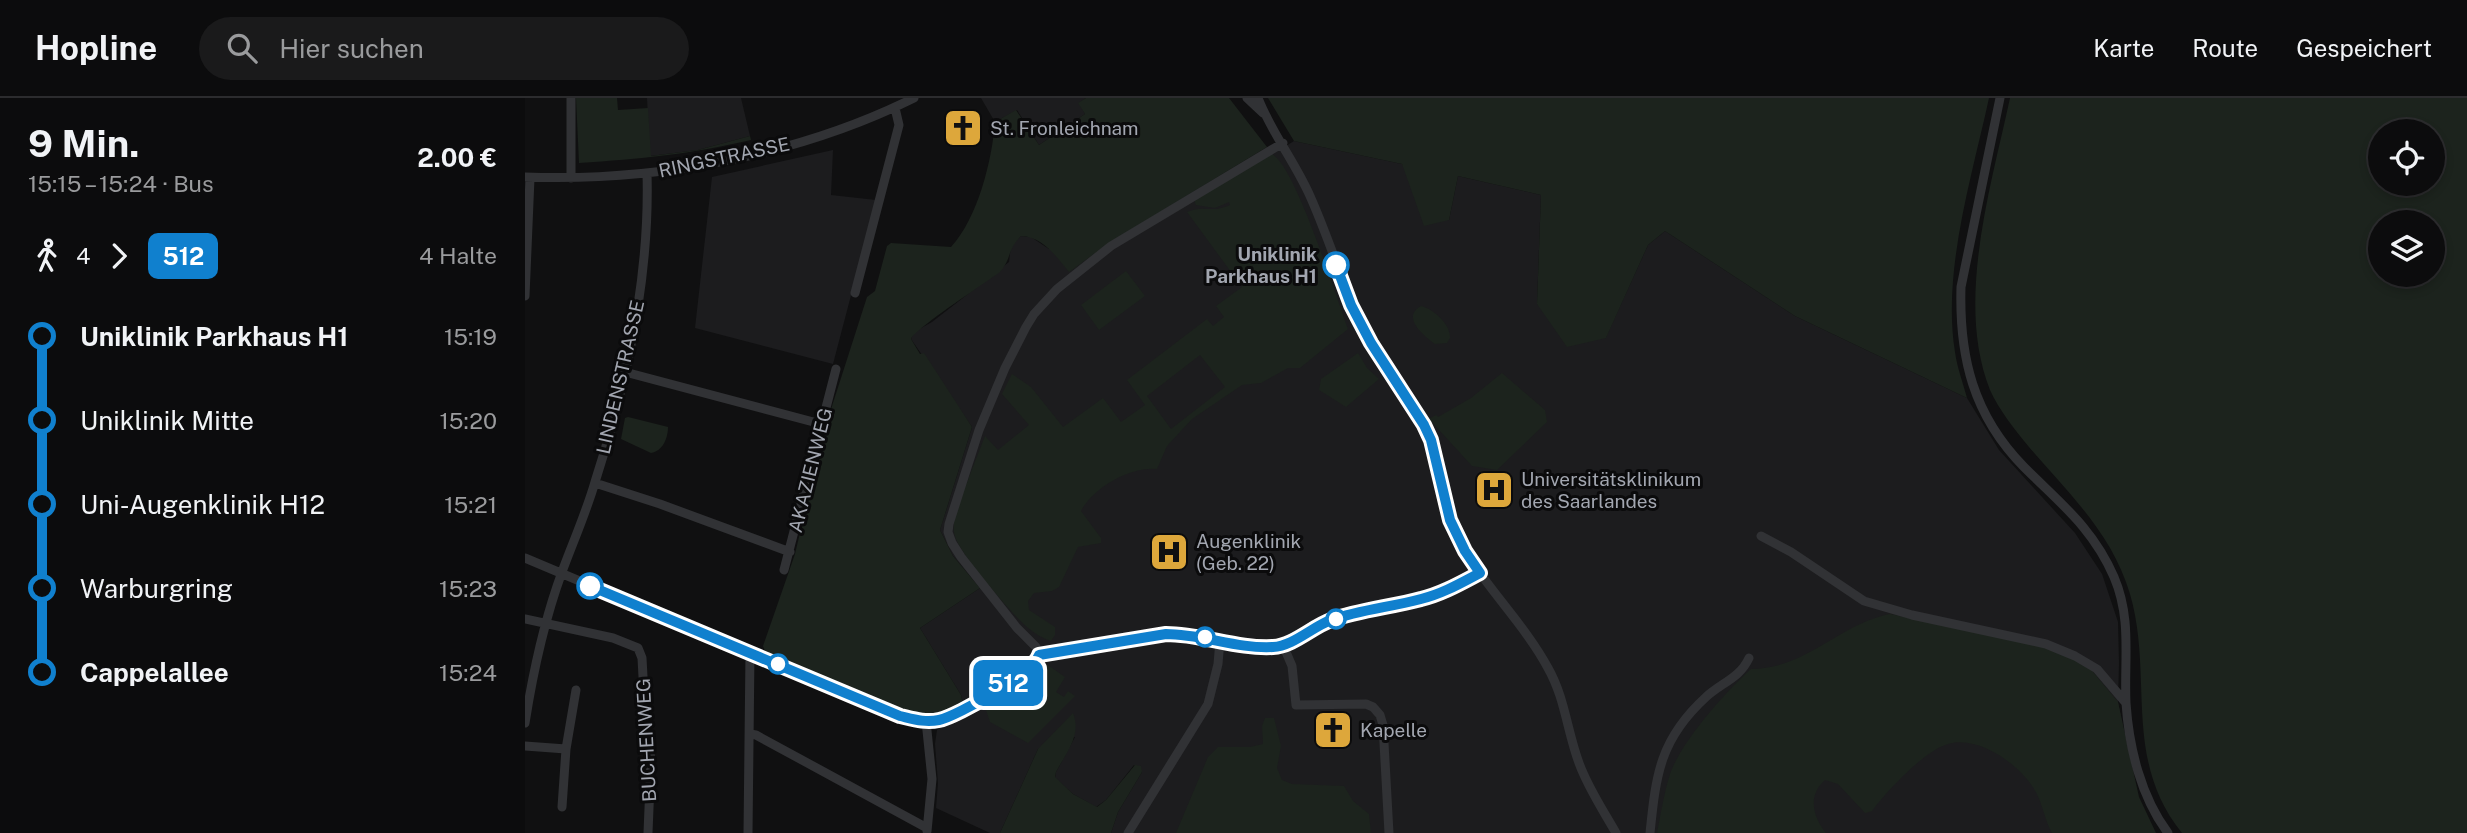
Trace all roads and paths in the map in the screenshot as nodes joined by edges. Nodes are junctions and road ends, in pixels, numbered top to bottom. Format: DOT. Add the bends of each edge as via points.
graph roads {
  1 [pos="571,98"];
  2 [pos="914,98"];
  3 [pos="1247,98"];
  4 [pos="1258,98"];
  5 [pos="2000,98"];
  6 [pos="895,108"];
  7 [pos="1265,114"];
  8 [pos="1283,143"];
  9 [pos="647,173"];
  10 [pos="528,178"];
  11 [pos="571,178"];
  12 [pos="526,270"];
  13 [pos="855,293"];
  14 [pos="525,296"];
  15 [pos="836,369"];
  16 [pos="625,372"];
  17 [pos="821,424"];
  18 [pos="595,483"];
  19 [pos="1761,536"];
  20 [pos="790,552"];
  21 [pos="525,558"];
  22 [pos="784,570"];
  23 [pos="1480,573"];
  24 [pos="561,574"];
  25 [pos="525,619"];
  26 [pos="546,623"];
  27 [pos="1220,640"];
  28 [pos="1283,645"];
  29 [pos="750,652"];
  30 [pos="1039,655"];
  31 [pos="1749,658"];
  32 [pos="576,690"];
  33 [pos="2126,703"];
  34 [pos="926,721"];
  35 [pos="525,723"];
  36 [pos="750,734"];
  37 [pos="525,746"];
  38 [pos="566,749"];
  39 [pos="562,807"];
  40 [pos="927,831"];
  41 [pos="648,833"];
  42 [pos="748,833"];
  43 [pos="1128,833"];
  44 [pos="1389,833"];
  45 [pos="1616,833"];
  46 [pos="1650,833"];
  47 [pos="2168,833"];
  1 -- 11 [label="street"];
  2 -- 6 [label="street, RINGSTRASSE"];
  3 -- 7 [label="street"];
  4 -- 7 [label="street"];
  5 -- 33 [label="street" via="1961,287 1963,352 1991,426 2023,466 2087,529 2108,563 2126,623"];
  6 -- 9 [label="street, RINGSTRASSE" via="757,154"];
  6 -- 13 [label="street" via="898,125"];
  7 -- 8 [label="street"];
  8 -- 23 [label="street" via="1311,198 1351,305 1431,440 1450,520"];
  8 -- 30 [label="street" via="1079,270 1034,314 1008,362 979,430 948,532 961,557"];
  9 -- 11 [label="street, RINGSTRASSE"];
  9 -- 16 [label="street, LINDENSTRASSE" via="645,242"];
  10 -- 11 [label="street, RINGSTRASSE"];
  10 -- 12 [label="street"];
  12 -- 14 [label="street"];
  15 -- 17 [label="street, AKAZIENWEG"];
  16 -- 17 [label="street"];
  16 -- 18 [label="street, LINDENSTRASSE"];
  17 -- 20 [label="street, AKAZIENWEG"];
  18 -- 20 [label="street"];
  18 -- 24 [label="street, LINDENSTRASSE"];
  19 -- 33 [label="street" via="1870,604 2046,644 2075,656 2097,669"];
  20 -- 22 [label="street, AKAZIENWEG"];
  21 -- 24 [label="street"];
  23 -- 28 [label="street" via="1423,599 1328,621"];
  23 -- 45 [label="street" via="1528,633 1549,668 1564,704 1578,762"];
  24 -- 26 [label="street, LINDENSTRASSE"];
  24 -- 29 [label="street"];
  25 -- 26 [label="street"];
  26 -- 35 [label="street, LINDENSTRASSE"];
  26 -- 41 [label="street, BUCHENWEG" via="638,648 651,759"];
  27 -- 28 [label="street"];
  27 -- 30 [label="street" via="1166,634"];
  27 -- 43 [label="street" via="1208,704"];
  28 -- 44 [label="street" via="1293,666 1296,705 1366,704 1380,715"];
  29 -- 34 [label="street" via="900,716"];
  29 -- 36 [label="street"];
  30 -- 34 [label="street" via="1032,667 969,707"];
  31 -- 46 [label="street" via="1744,670 1707,696 1671,739 1655,786"];
  32 -- 38 [label="street"];
  33 -- 47 [label="street" via="2143,786"];
  34 -- 40 [label="street" via="932,779"];
  36 -- 40 [label="street"];
  36 -- 42 [label="street"];
  37 -- 38 [label="street"];
  38 -- 39 [label="street"];
}
